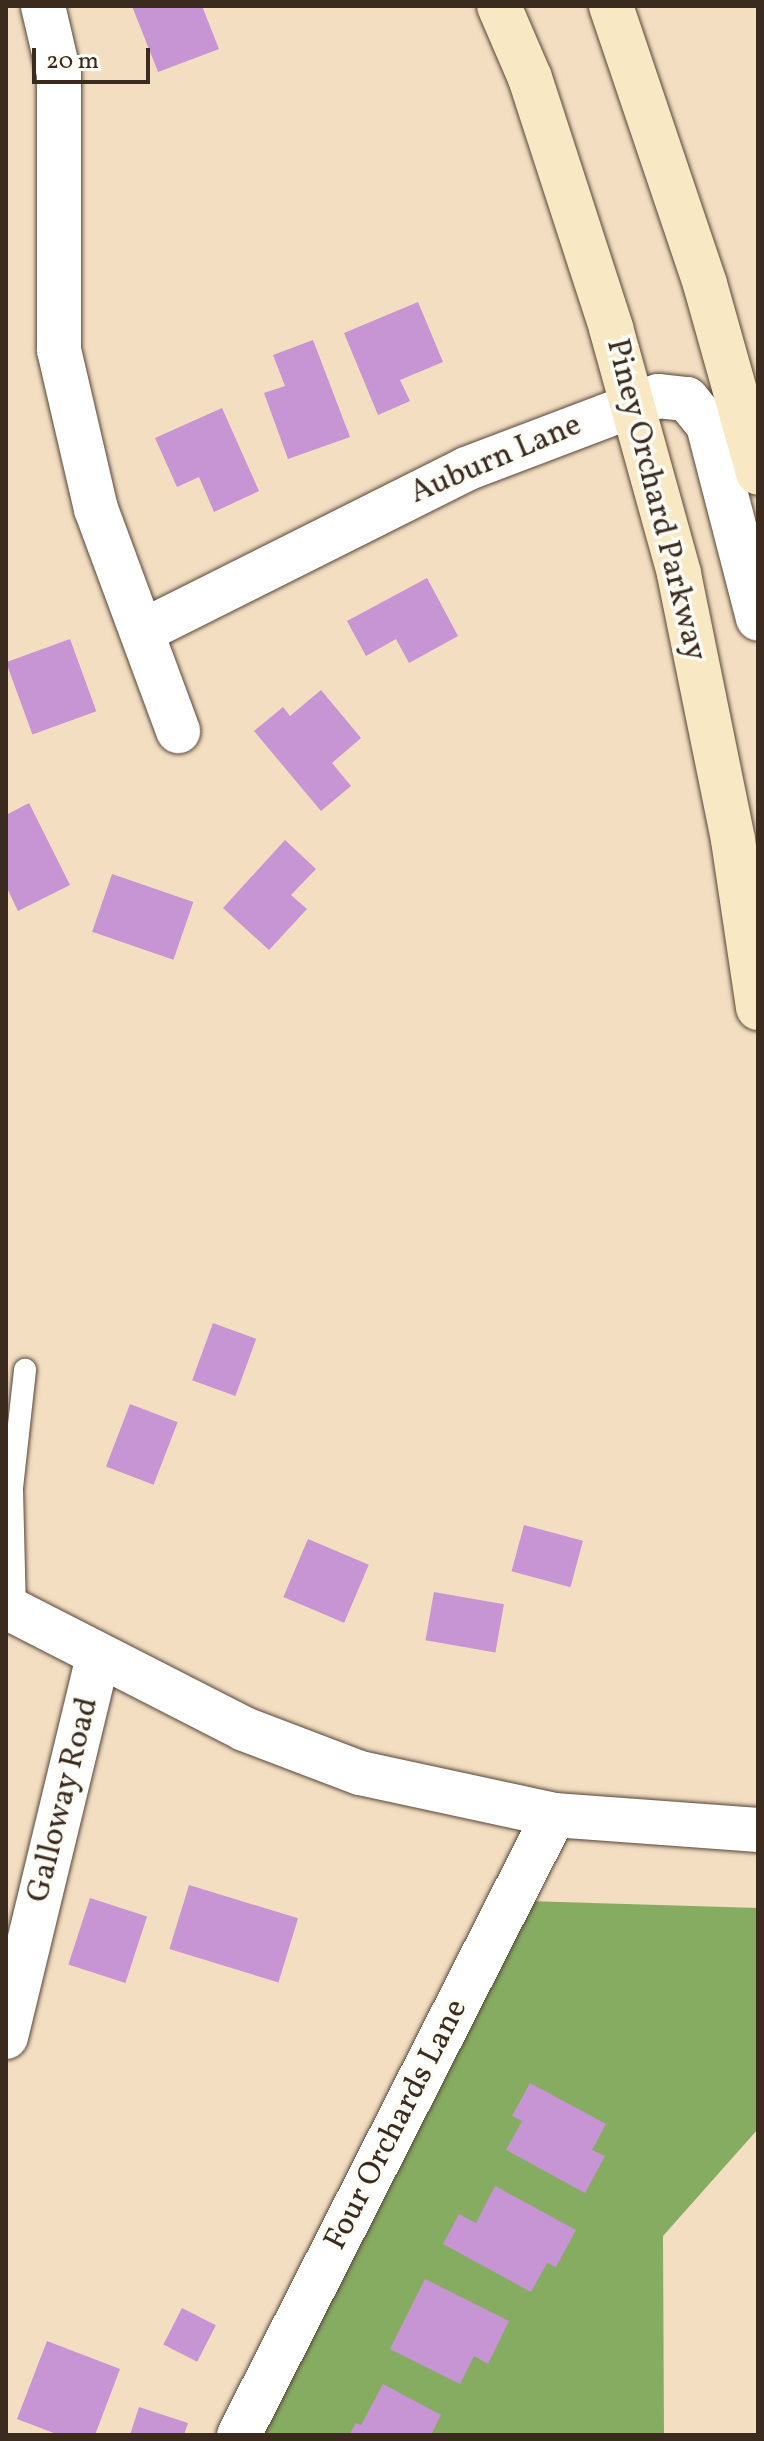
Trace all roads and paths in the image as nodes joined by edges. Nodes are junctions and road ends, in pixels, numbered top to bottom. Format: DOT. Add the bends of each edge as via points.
graph roads {
  1 [pos="43,6"];
  2 [pos="499,6"];
  3 [pos="611,6"];
  4 [pos="633,402"];
  5 [pos="758,473"];
  6 [pos="758,619"];
  7 [pos="145,630"];
  8 [pos="178,731"];
  9 [pos="758,1008"];
  10 [pos="25,1370"];
  11 [pos="10,1610"];
  12 [pos="98,1656"];
  13 [pos="554,1815"];
  14 [pos="758,1830"];
  15 [pos="6,2037"];
  16 [pos="239,2435"];
  1 -- 7 [label="street" via="59,74 59,350 96,509"];
  2 -- 4 [label="main road, Piney Orchard Parkway" via="530,78"];
  3 -- 5 [label="main road" via="705,284"];
  4 -- 6 [label="street, Auburn Lane" via="658,396 687,399 708,425"];
  4 -- 7 [label="street, Auburn Lane" via="466,469"];
  4 -- 9 [label="main road, Piney Orchard Parkway" via="679,574 733,840"];
  7 -- 8 [label="street"];
  10 -- 11 [label="lane" via="12,1488"];
  11 -- 12 [label="street"];
  12 -- 13 [label="street" via="244,1729 360,1773"];
  12 -- 15 [label="street, Galloway Road"];
  13 -- 14 [label="street"];
  13 -- 16 [label="street, Four Orchards Lane"];
}
